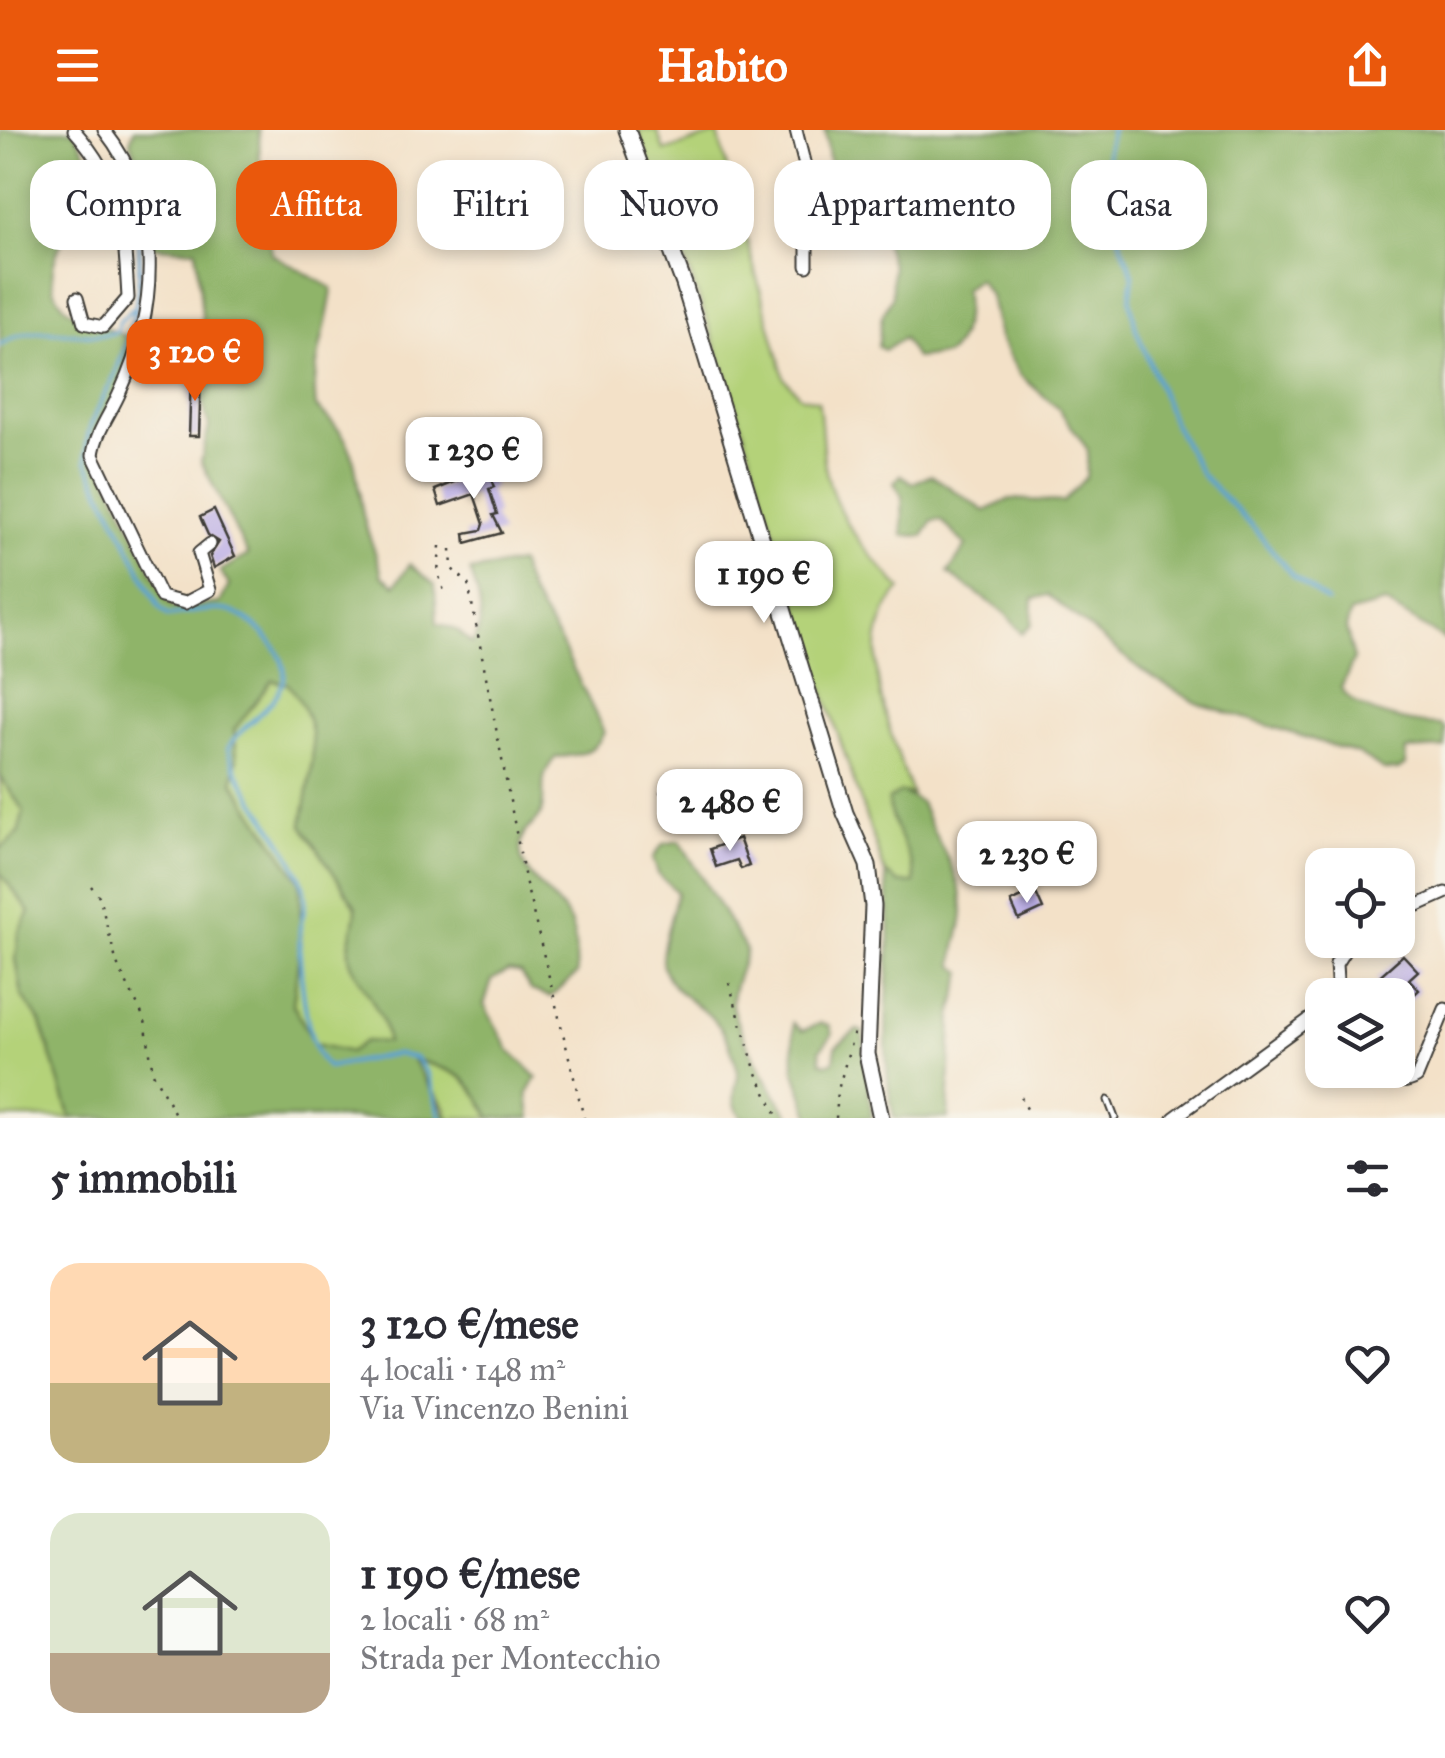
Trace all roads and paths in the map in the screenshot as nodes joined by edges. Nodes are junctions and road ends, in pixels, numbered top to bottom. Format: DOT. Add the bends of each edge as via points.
graph roads {
  1 [pos="74,130"];
  2 [pos="104,130"];
  3 [pos="627,130"];
  4 [pos="796,130"];
  5 [pos="807,266"];
  6 [pos="78,298"];
  7 [pos="210,544"];
  8 [pos="440,546"];
  9 [pos="451,548"];
  10 [pos="445,594"];
  11 [pos="689,782"];
  12 [pos="659,793"];
  13 [pos="92,886"];
  14 [pos="1445,892"];
  15 [pos="1415,906"];
  16 [pos="729,983"];
  17 [pos="868,1000"];
  18 [pos="1445,1009"];
  19 [pos="1305,1027"];
  20 [pos="1415,1079"];
  21 [pos="1021,1096"];
  22 [pos="1108,1100"];
  23 [pos="1028,1109"];
  24 [pos="177,1118"];
  25 [pos="584,1118"];
  26 [pos="778,1118"];
  27 [pos="836,1118"];
  28 [pos="881,1118"];
  29 [pos="1115,1118"];
  30 [pos="1174,1118"];
  1 -- 6 [label="street" via="100,159 119,199 128,298 103,327 84,323"];
  2 -- 7 [label="street" via="137,183 150,297 93,455 161,596 184,603 210,590 199,552"];
  3 -- 17 [label="street" via="684,284 840,797 868,865"];
  4 -- 5 [label="street" via="806,174"];
  8 -- 10 [label="path"];
  9 -- 25 [label="path" via="452,569 468,582 526,884"];
  11 -- 12 [label="path"];
  13 -- 24 [label="path" via="117,964 145,1020 154,1073"];
  14 -- 15 [label="street"];
  16 -- 26 [label="path" via="755,1070"];
  17 -- 27 [label="path" via="848,1050"];
  17 -- 28 [label="street" via="867,1054"];
  18 -- 20 [label="street"];
  19 -- 30 [label="street"];
  21 -- 23 [label="path"];
  22 -- 29 [label="lane"];
}
